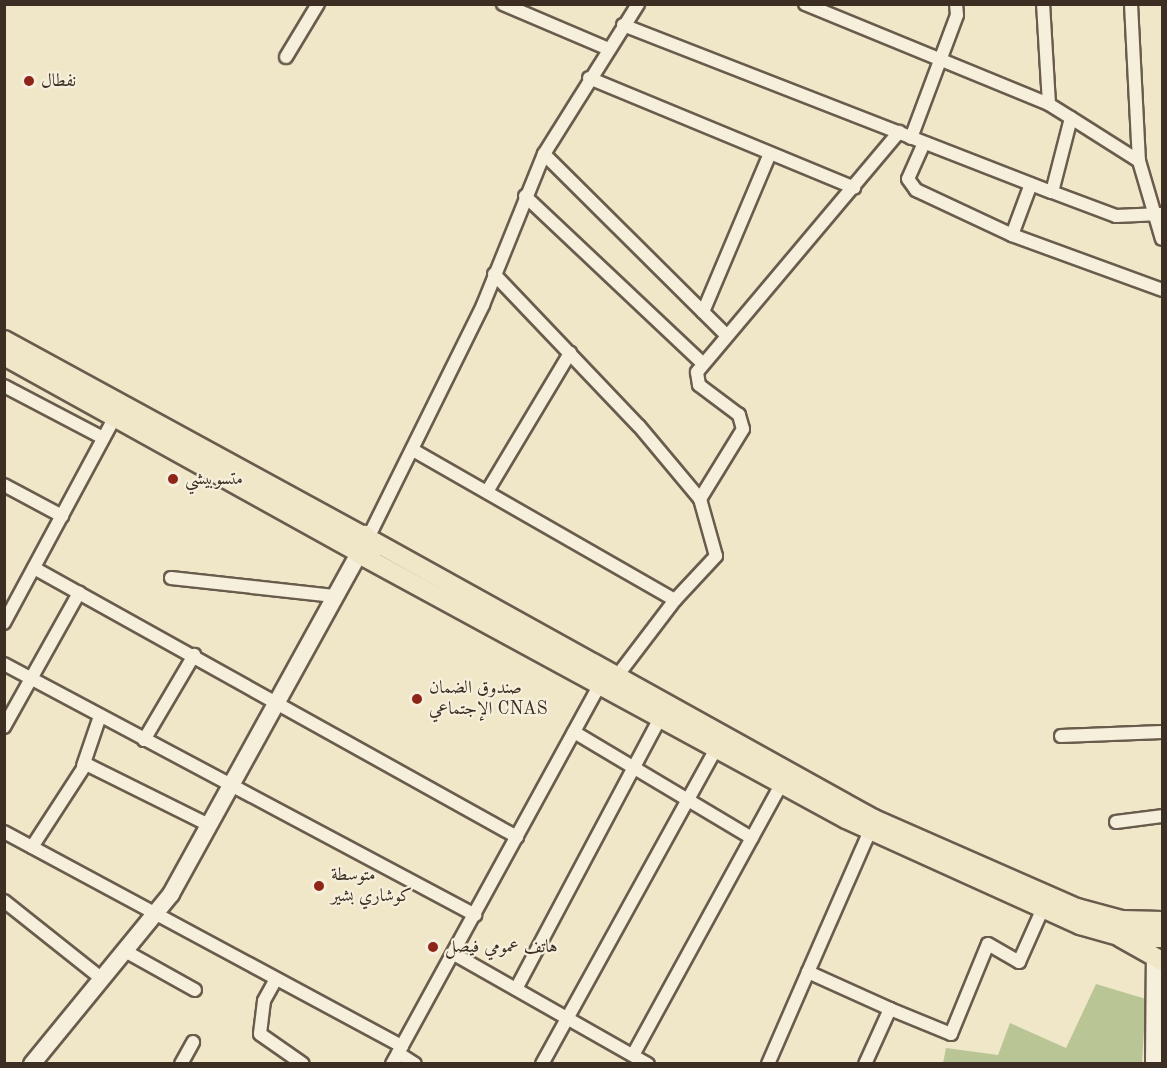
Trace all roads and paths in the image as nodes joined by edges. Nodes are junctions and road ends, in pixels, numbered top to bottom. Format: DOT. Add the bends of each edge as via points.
graph roads {
  1 [pos="318,4"];
  2 [pos="503,4"];
  3 [pos="638,4"];
  4 [pos="805,4"];
  5 [pos="956,4"];
  6 [pos="1043,4"];
  7 [pos="1131,4"];
  8 [pos="623,25"];
  9 [pos="606,48"];
  10 [pos="286,57"];
  11 [pos="941,59"];
  12 [pos="589,78"];
  13 [pos="1049,104"];
  14 [pos="1071,118"];
  15 [pos="899,132"];
  16 [pos="911,138"];
  17 [pos="924,143"];
  18 [pos="544,154"];
  19 [pos="769,156"];
  20 [pos="1139,161"];
  21 [pos="1030,184"];
  22 [pos="854,188"];
  23 [pos="1052,192"];
  24 [pos="525,196"];
  25 [pos="1158,214"];
  26 [pos="1012,235"];
  27 [pos="1162,239"];
  28 [pos="494,274"];
  29 [pos="1162,290"];
  30 [pos="703,312"];
  31 [pos="725,334"];
  32 [pos="4,340"];
  33 [pos="570,353"];
  34 [pos="4,356"];
  35 [pos="702,363"];
  36 [pos="4,386"];
  37 [pos="118,410"];
  38 [pos="103,438"];
  39 [pos="413,450"];
  40 [pos="4,485"];
  41 [pos="488,490"];
  42 [pos="700,499"];
  43 [pos="62,516"];
  44 [pos="364,546"];
  45 [pos="34,568"];
  46 [pos="171,578"];
  47 [pos="79,592"];
  48 [pos="334,596"];
  49 [pos="675,600"];
  50 [pos="4,623"];
  51 [pos="194,655"];
  52 [pos="4,664"];
  53 [pos="608,677"];
  54 [pos="30,678"];
  55 [pos="278,701"];
  56 [pos="100,716"];
  57 [pos="660,718"];
  58 [pos="4,726"];
  59 [pos="574,732"];
  60 [pos="1162,732"];
  61 [pos="1061,736"];
  62 [pos="144,740"];
  63 [pos="719,743"];
  64 [pos="83,765"];
  65 [pos="634,767"];
  66 [pos="782,785"];
  67 [pos="230,787"];
  68 [pos="687,799"];
  69 [pos="1162,816"];
  70 [pos="1116,822"];
  71 [pos="209,825"];
  72 [pos="870,831"];
  73 [pos="4,832"];
  74 [pos="517,837"];
  75 [pos="752,838"];
  76 [pos="32,847"];
  77 [pos="6,905"];
  78 [pos="1043,908"];
  79 [pos="156,914"];
  80 [pos="475,915"];
  81 [pos="1162,921"];
  82 [pos="1117,936"];
  83 [pos="1162,938"];
  84 [pos="125,951"];
  85 [pos="454,954"];
  86 [pos="1158,960"];
  87 [pos="808,972"];
  88 [pos="102,979"];
  89 [pos="276,979"];
  90 [pos="516,989"];
  91 [pos="195,990"];
  92 [pos="890,1009"];
  93 [pos="569,1019"];
  94 [pos="194,1042"];
  95 [pos="397,1054"];
  96 [pos="633,1055"];
  97 [pos="32,1064"];
  98 [pos="181,1064"];
  99 [pos="303,1064"];
  100 [pos="415,1064"];
  101 [pos="542,1064"];
  102 [pos="648,1064"];
  103 [pos="768,1064"];
  104 [pos="865,1064"];
  105 [pos="1153,1064"];
  1 -- 10 [label="street"];
  2 -- 9 [label="street"];
  3 -- 8 [label="street"];
  4 -- 11 [label="street"];
  5 -- 11 [label="street"];
  6 -- 13 [label="street"];
  7 -- 20 [label="street"];
  8 -- 9 [label="street"];
  8 -- 15 [label="street"];
  9 -- 12 [label="street"];
  11 -- 13 [label="street"];
  11 -- 16 [label="street"];
  12 -- 18 [label="street"];
  12 -- 19 [label="street"];
  13 -- 14 [label="street"];
  14 -- 20 [label="street"];
  14 -- 23 [label="street"];
  15 -- 16 [label="street"];
  15 -- 22 [label="street"];
  16 -- 17 [label="street"];
  17 -- 21 [label="street"];
  17 -- 26 [label="street" via="909,184"];
  18 -- 24 [label="street"];
  18 -- 30 [label="street"];
  19 -- 22 [label="street"];
  19 -- 30 [label="street"];
  20 -- 25 [label="street"];
  21 -- 23 [label="street"];
  21 -- 26 [label="street"];
  22 -- 31 [label="street"];
  23 -- 25 [label="street" via="1116,216"];
  24 -- 28 [label="street"];
  24 -- 35 [label="street"];
  25 -- 27 [label="street"];
  26 -- 29 [label="street"];
  28 -- 33 [label="street"];
  28 -- 39 [label="street"];
  30 -- 31 [label="street"];
  31 -- 35 [label="street"];
  32 -- 37 [label="main road"];
  33 -- 41 [label="street"];
  33 -- 42 [label="street"];
  34 -- 37 [label="main road"];
  35 -- 42 [label="street" via="699,385 739,415 743,429"];
  36 -- 38 [label="street"];
  37 -- 38 [label="street"];
  37 -- 44 [label="main road"];
  38 -- 43 [label="street"];
  39 -- 41 [label="street"];
  39 -- 44 [label="street"];
  40 -- 43 [label="street"];
  41 -- 49 [label="street"];
  42 -- 49 [label="street" via="716,556"];
  43 -- 45 [label="street"];
  44 -- 48 [label="main road"];
  44 -- 53 [label="main road"];
  45 -- 47 [label="street"];
  45 -- 50 [label="street"];
  46 -- 48 [label="street"];
  47 -- 51 [label="street"];
  47 -- 54 [label="street"];
  48 -- 55 [label="main road"];
  49 -- 53 [label="street"];
  51 -- 55 [label="street"];
  51 -- 62 [label="street"];
  52 -- 54 [label="street"];
  53 -- 57 [label="main road"];
  53 -- 59 [label="street"];
  53 -- 63 [label="main road"];
  54 -- 56 [label="street"];
  54 -- 58 [label="street"];
  55 -- 67 [label="main road"];
  55 -- 74 [label="street"];
  56 -- 62 [label="street"];
  56 -- 64 [label="street"];
  57 -- 63 [label="main road"];
  57 -- 65 [label="street"];
  59 -- 65 [label="street"];
  59 -- 74 [label="street"];
  60 -- 61 [label="street"];
  62 -- 67 [label="street"];
  63 -- 66 [label="main road"];
  63 -- 68 [label="street"];
  63 -- 81 [label="main road" via="874,819 1077,908 1122,920"];
  64 -- 71 [label="street" via="94,765"];
  64 -- 76 [label="street"];
  65 -- 68 [label="street"];
  65 -- 90 [label="street"];
  66 -- 72 [label="main road"];
  66 -- 75 [label="street"];
  67 -- 71 [label="main road"];
  67 -- 80 [label="street"];
  68 -- 75 [label="street"];
  68 -- 93 [label="street"];
  69 -- 70 [label="street"];
  71 -- 79 [label="main road"];
  72 -- 78 [label="main road"];
  72 -- 87 [label="street"];
  73 -- 76 [label="street"];
  74 -- 80 [label="street"];
  75 -- 96 [label="street"];
  76 -- 79 [label="street"];
  77 -- 88 [label="street"];
  78 -- 82 [label="main road"];
  78 -- 92 [label="street" via="1019,962 988,944 951,1034"];
  79 -- 84 [label="main road"];
  79 -- 89 [label="street"];
  80 -- 85 [label="street"];
  82 -- 83 [label="main road"];
  82 -- 86 [label="main road"];
  84 -- 88 [label="main road"];
  84 -- 91 [label="street"];
  85 -- 90 [label="street"];
  85 -- 95 [label="street"];
  86 -- 105 [label="street"];
  87 -- 92 [label="street"];
  87 -- 103 [label="street"];
  88 -- 97 [label="main road"];
  89 -- 95 [label="street"];
  89 -- 99 [label="street" via="264,1000 260,1034"];
  90 -- 93 [label="street"];
  92 -- 104 [label="street"];
  93 -- 96 [label="street"];
  93 -- 101 [label="street"];
  94 -- 98 [label="street"];
  95 -- 100 [label="street"];
  96 -- 102 [label="street"];
}
